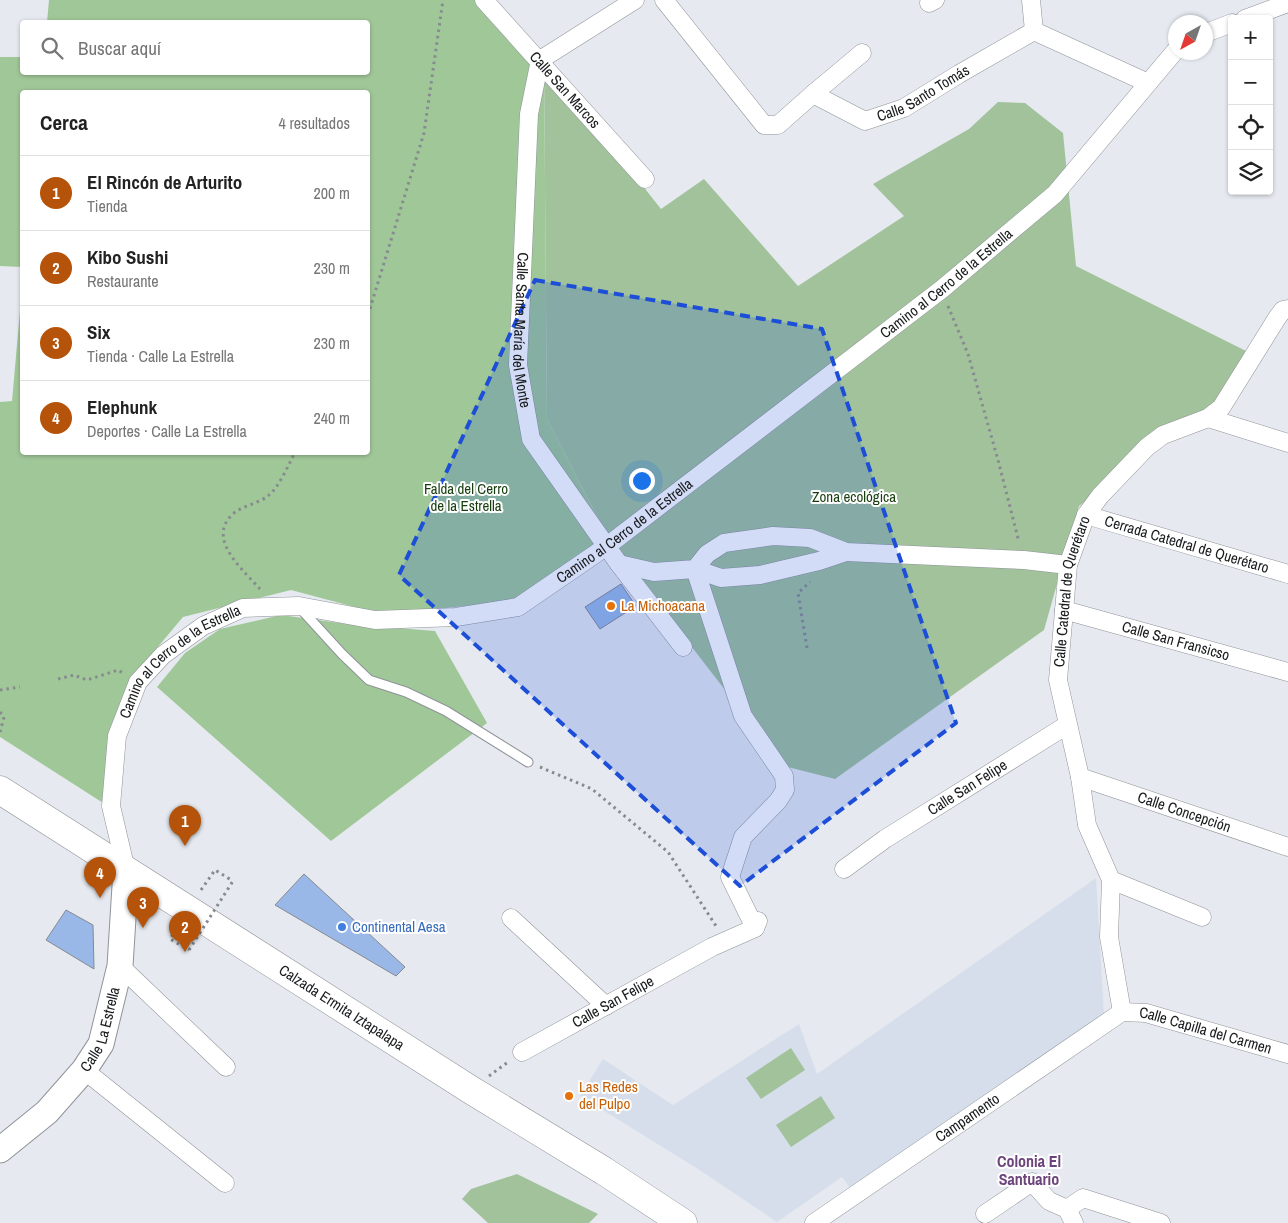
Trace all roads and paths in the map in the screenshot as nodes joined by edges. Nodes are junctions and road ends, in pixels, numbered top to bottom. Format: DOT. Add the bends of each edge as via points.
graph roads {
  1 [pos="443,0"];
  2 [pos="484,0"];
  3 [pos="635,0"];
  4 [pos="664,0"];
  5 [pos="1031,0"];
  6 [pos="1288,3"];
  7 [pos="1256,15"];
  8 [pos="1228,25"];
  9 [pos="1034,31"];
  10 [pos="1213,31"];
  11 [pos="862,53"];
  12 [pos="1168,59"];
  13 [pos="540,60"];
  14 [pos="1148,83"];
  15 [pos="813,94"];
  16 [pos="645,179"];
  17 [pos="942,289"];
  18 [pos="370,308"];
  19 [pos="1286,309"];
  20 [pos="1208,418"];
  21 [pos="1288,443"];
  22 [pos="294,455"];
  23 [pos="1086,515"];
  24 [pos="607,546"];
  25 [pos="846,552"];
  26 [pos="1024,560"];
  27 [pos="619,564"];
  28 [pos="1068,565"];
  29 [pos="695,569"];
  30 [pos="1288,574"];
  31 [pos="811,581"];
  32 [pos="299,606"];
  33 [pos="276,607"];
  34 [pos="1064,610"];
  35 [pos="683,647"];
  36 [pos="807,648"];
  37 [pos="1288,672"];
  38 [pos="58,679"];
  39 [pos="138,682"];
  40 [pos="20,688"];
  41 [pos="0,690"];
  42 [pos="0,712"];
  43 [pos="1067,725"];
  44 [pos="0,732"];
  45 [pos="528,762"];
  46 [pos="1080,777"];
  47 [pos="0,790"];
  48 [pos="1288,847"];
  49 [pos="844,869"];
  50 [pos="126,870"];
  51 [pos="215,870"];
  52 [pos="1110,880"];
  53 [pos="1202,917"];
  54 [pos="511,918"];
  55 [pos="170,938"];
  56 [pos="726,941"];
  57 [pos="120,966"];
  58 [pos="606,1006"];
  59 [pos="1122,1012"];
  60 [pos="522,1052"];
  61 [pos="1288,1054"];
  62 [pos="226,1067"];
  63 [pos="84,1070"];
  64 [pos="471,1090"];
  65 [pos="0,1150"];
  66 [pos="225,1182"];
  67 [pos="985,1214"];
  68 [pos="1071,1216"];
  69 [pos="683,1223"];
  70 [pos="814,1223"];
  71 [pos="1161,1223"];
  1 -- 18 [label="path" via="424,133"];
  2 -- 13 [label="street, Calle San Marcos"];
  3 -- 13 [label="street"];
  4 -- 15 [label="street" via="764,125 778,125"];
  5 -- 9 [label="street"];
  6 -- 7 [label="street"];
  8 -- 10 [label="street"];
  9 -- 14 [label="street"];
  9 -- 15 [label="street, Calle Santo Tomás" via="904,108 865,121"];
  11 -- 15 [label="street"];
  12 -- 14 [label="street, Camino al Cerro de la Estrella"];
  13 -- 16 [label="street, Calle San Marcos"];
  13 -- 24 [label="street, Calle Santa María del Monte" via="529,114 518,365 531,439"];
  14 -- 17 [label="street, Camino al Cerro de la Estrella" via="1055,194"];
  17 -- 24 [label="street, Camino al Cerro de la Estrella"];
  17 -- 26 [label="path" via="968,354"];
  19 -- 20 [label="street, Calle Catedral de Querétaro" via="1277,318 1221,408"];
  20 -- 21 [label="street"];
  20 -- 23 [label="street, Calle Catedral de Querétaro" via="1163,436 1147,447"];
  22 -- 33 [label="path" via="270,495 232,514 223,538 227,551"];
  23 -- 28 [label="street, Calle Catedral de Querétaro"];
  23 -- 30 [label="street, Cerrada Catedral de Querétaro"];
  24 -- 27 [label="street, Calle Santa María del Monte"];
  24 -- 32 [label="street, Camino al Cerro de la Estrella" via="518,607 456,617 375,620"];
  25 -- 26 [label="street"];
  25 -- 29 [label="street" via="760,575 720,578"];
  25 -- 29 [label="street" via="810,538 773,536 724,542 707,554"];
  26 -- 28 [label="street"];
  27 -- 29 [label="street" via="654,572"];
  27 -- 35 [label="street, Calle Santa María del Monte"];
  28 -- 34 [label="street, Calle Catedral de Querétaro"];
  29 -- 56 [label="street, Calle San Felipe" via="742,716 784,776 785,790 743,837 730,877 757,925"];
  31 -- 36 [label="path" via="798,593"];
  32 -- 33 [label="street, Camino al Cerro de la Estrella"];
  32 -- 45 [label="lane" via="369,680 406,692 446,711"];
  33 -- 39 [label="street, Camino al Cerro de la Estrella" via="243,608 203,626 163,654"];
  34 -- 37 [label="street, Calle San Fransicso"];
  34 -- 43 [label="street, Calle Catedral de Querétaro" via="1058,680"];
  38 -- 39 [label="path" via="74,675 87,680 118,670"];
  39 -- 50 [label="street, Camino al Cerro de la Estrella" via="116,736 111,806"];
  40 -- 41 [label="path"];
  42 -- 44 [label="path" via="4,717"];
  43 -- 46 [label="street, Calle Catedral de Querétaro"];
  43 -- 49 [label="street, Calle San Felipe" via="885,839"];
  45 -- 56 [label="path" via="592,789 668,852"];
  46 -- 48 [label="street, Calle Concepción"];
  46 -- 52 [label="street, Calle Catedral de Querétaro" via="1087,825"];
  47 -- 50 [label="main road, Calzada Ermita Iztapalapa"];
  50 -- 57 [label="street, Calle La Estrella"];
  50 -- 64 [label="main road, Calzada Ermita Iztapalapa"];
  51 -- 55 [label="path, bridge" via="233,881 189,950"];
  52 -- 53 [label="street"];
  52 -- 59 [label="street, Calle Catedral de Querétaro" via="1109,937"];
  54 -- 58 [label="street"];
  56 -- 58 [label="street, Calle San Felipe"];
  57 -- 62 [label="street"];
  57 -- 63 [label="street, Calle La Estrella" via="101,1044"];
  58 -- 60 [label="street, Calle San Felipe"];
  59 -- 61 [label="street, Calle Capilla del Carmen" via="1146,1013"];
  59 -- 70 [label="street, Campamento"];
  60 -- 64 [label="path"];
  63 -- 65 [label="street, Calle La Estrella" via="47,1112"];
  63 -- 66 [label="street"];
  64 -- 69 [label="main road, Calzada Ermita Iztapalapa"];
  67 -- 68 [label="street" via="1032,1182 1049,1201"];
  68 -- 71 [label="street" via="1083,1198"];
}
